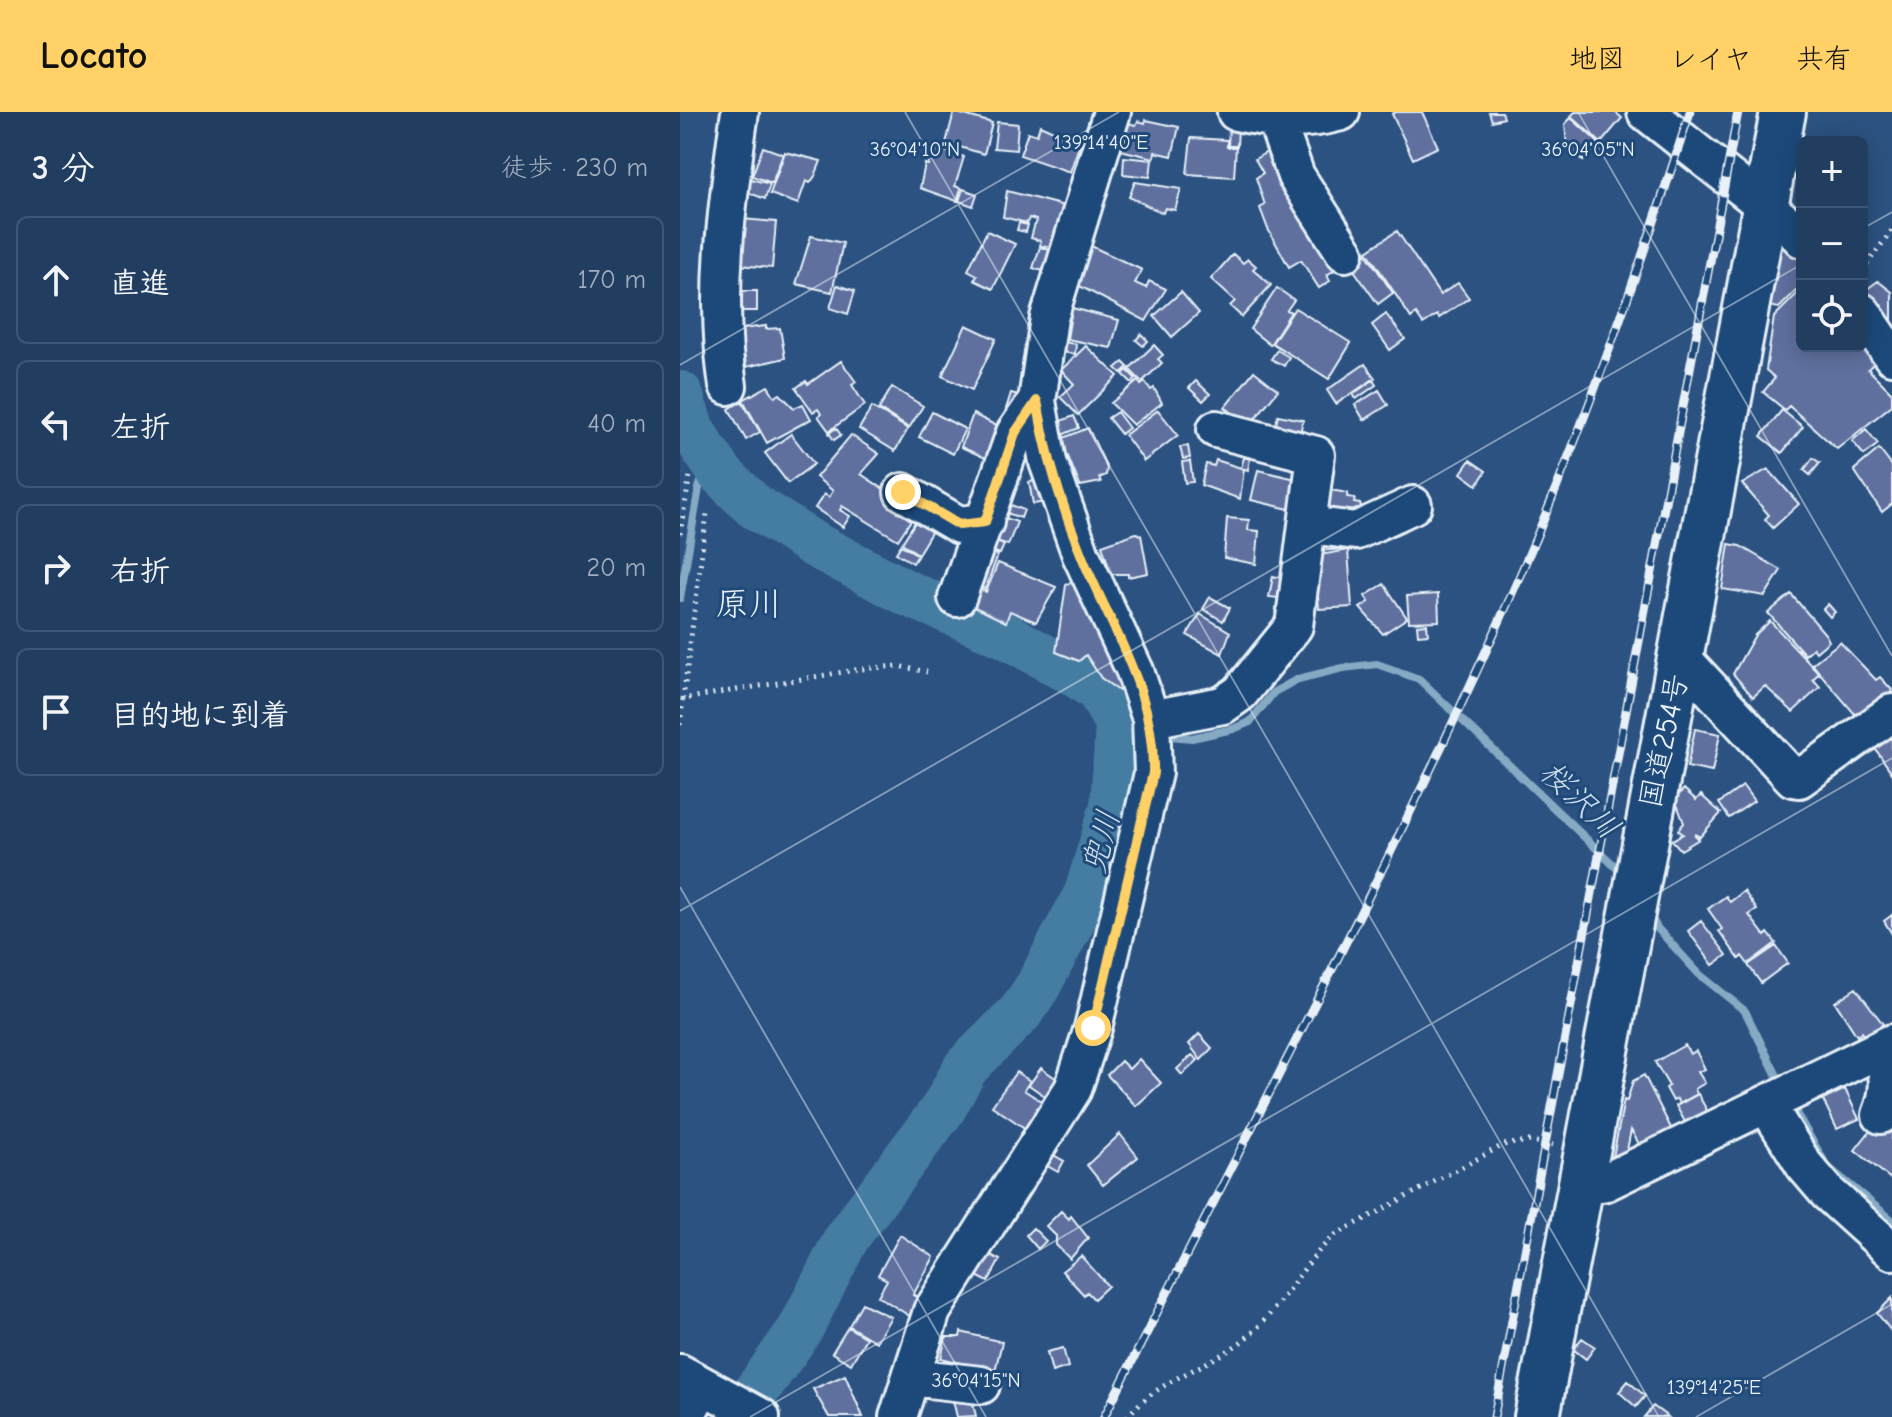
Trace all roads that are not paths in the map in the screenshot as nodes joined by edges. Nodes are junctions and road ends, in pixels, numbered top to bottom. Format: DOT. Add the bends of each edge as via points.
graph roads {
  1 [pos="740,112"];
  2 [pos="1112,112"];
  3 [pos="1236,112"];
  4 [pos="1341,112"];
  5 [pos="1646,112"];
  6 [pos="1783,112"];
  7 [pos="1276,120"];
  8 [pos="1766,206"];
  9 [pos="1796,234"];
  10 [pos="1345,253"];
  11 [pos="1868,321"];
  12 [pos="1892,356"];
  13 [pos="728,386"];
  14 [pos="1037,401"];
  15 [pos="1216,429"];
  16 [pos="903,492"];
  17 [pos="1413,505"];
  18 [pos="985,522"];
  19 [pos="1309,525"];
  20 [pos="957,598"];
  21 [pos="1682,658"];
  22 [pos="1892,713"];
  23 [pos="1152,730"];
  24 [pos="1887,1046"];
  25 [pos="1779,1098"];
  26 [pos="1881,1115"];
  27 [pos="1581,1172"];
  28 [pos="1892,1251"];
  29 [pos="911,1377"];
  30 [pos="981,1385"];
  31 [pos="696,1393"];
  32 [pos="761,1417"];
  33 [pos="898,1417"];
  34 [pos="1537,1417"];
  1 -- 13 [label="street" via="728,193 722,304"];
  2 -- 14 [label="street" via="1049,318"];
  3 -- 7 [label="street"];
  4 -- 7 [label="street"];
  5 -- 8 [label="street"];
  6 -- 8 [label="highway, 国道254号"];
  7 -- 10 [label="street" via="1296,176"];
  8 -- 9 [label="street"];
  8 -- 21 [label="highway, 国道254号"];
  11 -- 12 [label="street"];
  14 -- 18 [label="street" via="1015,433"];
  14 -- 23 [label="street" via="1048,462 1081,555 1135,671"];
  15 -- 19 [label="street" via="1316,455"];
  16 -- 18 [label="street" via="959,525"];
  17 -- 19 [label="street" via="1356,531"];
  18 -- 20 [label="street"];
  19 -- 23 [label="street" via="1294,626 1266,663 1223,705"];
  21 -- 22 [label="street" via="1793,778 1844,750"];
  21 -- 27 [label="highway, 国道254号"];
  23 -- 29 [label="street" via="1153,773 1108,968 1073,1089 932,1311"];
  24 -- 25 [label="street"];
  24 -- 26 [label="street" via="1888,1098"];
  25 -- 27 [label="street" via="1606,1182"];
  25 -- 28 [label="street" via="1804,1165"];
  27 -- 34 [label="highway, 国道254号"];
  29 -- 30 [label="street"];
  29 -- 33 [label="street"];
  31 -- 32 [label="street"];
}
